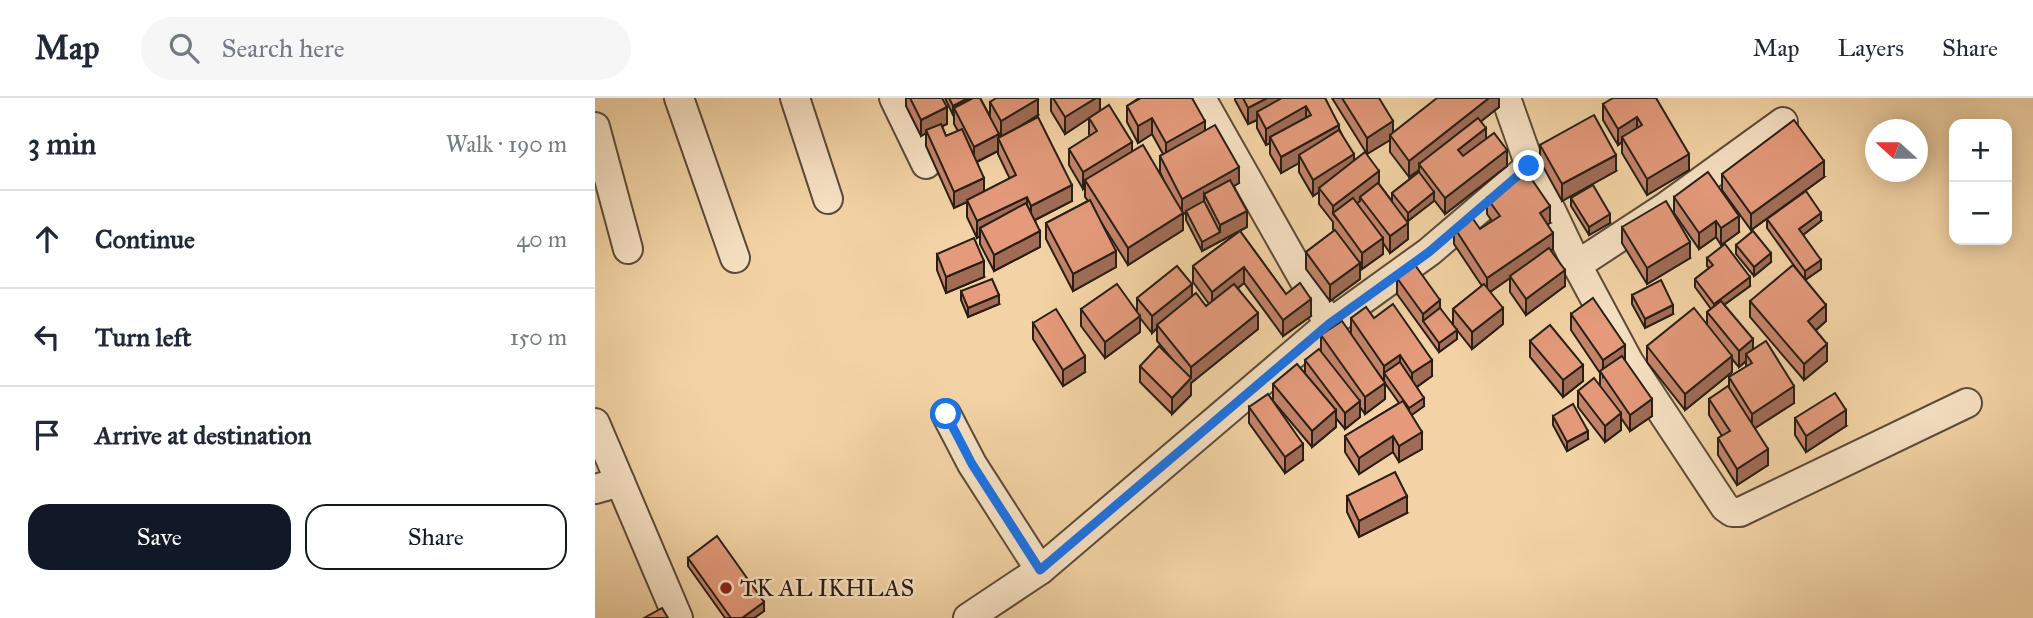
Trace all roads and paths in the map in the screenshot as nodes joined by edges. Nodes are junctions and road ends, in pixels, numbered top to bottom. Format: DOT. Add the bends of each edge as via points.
graph roads {
  1 [pos="679,98"];
  2 [pos="795,98"];
  3 [pos="894,98"];
  4 [pos="1201,98"];
  5 [pos="1506,98"];
  6 [pos="1783,122"];
  7 [pos="595,127"];
  8 [pos="926,164"];
  9 [pos="1529,166"];
  10 [pos="828,198"];
  11 [pos="628,249"];
  12 [pos="734,258"];
  13 [pos="1577,265"];
  14 [pos="1329,324"];
  15 [pos="1967,403"];
  16 [pos="946,414"];
  17 [pos="595,423"];
  18 [pos="607,486"];
  19 [pos="1040,570"];
  20 [pos="678,618"];
  21 [pos="968,618"];
  1 -- 12 [label="street"];
  2 -- 10 [label="street"];
  3 -- 8 [label="street"];
  4 -- 14 [label="street"];
  5 -- 9 [label="street"];
  6 -- 13 [label="street"];
  7 -- 11 [label="street"];
  9 -- 13 [label="street"];
  9 -- 14 [label="street" via="1429,252"];
  13 -- 15 [label="street" via="1629,362 1725,508 1733,512"];
  14 -- 19 [label="street"];
  16 -- 19 [label="street" via="972,464"];
  17 -- 18 [label="street"];
  18 -- 20 [label="street"];
  19 -- 21 [label="street"];
}
